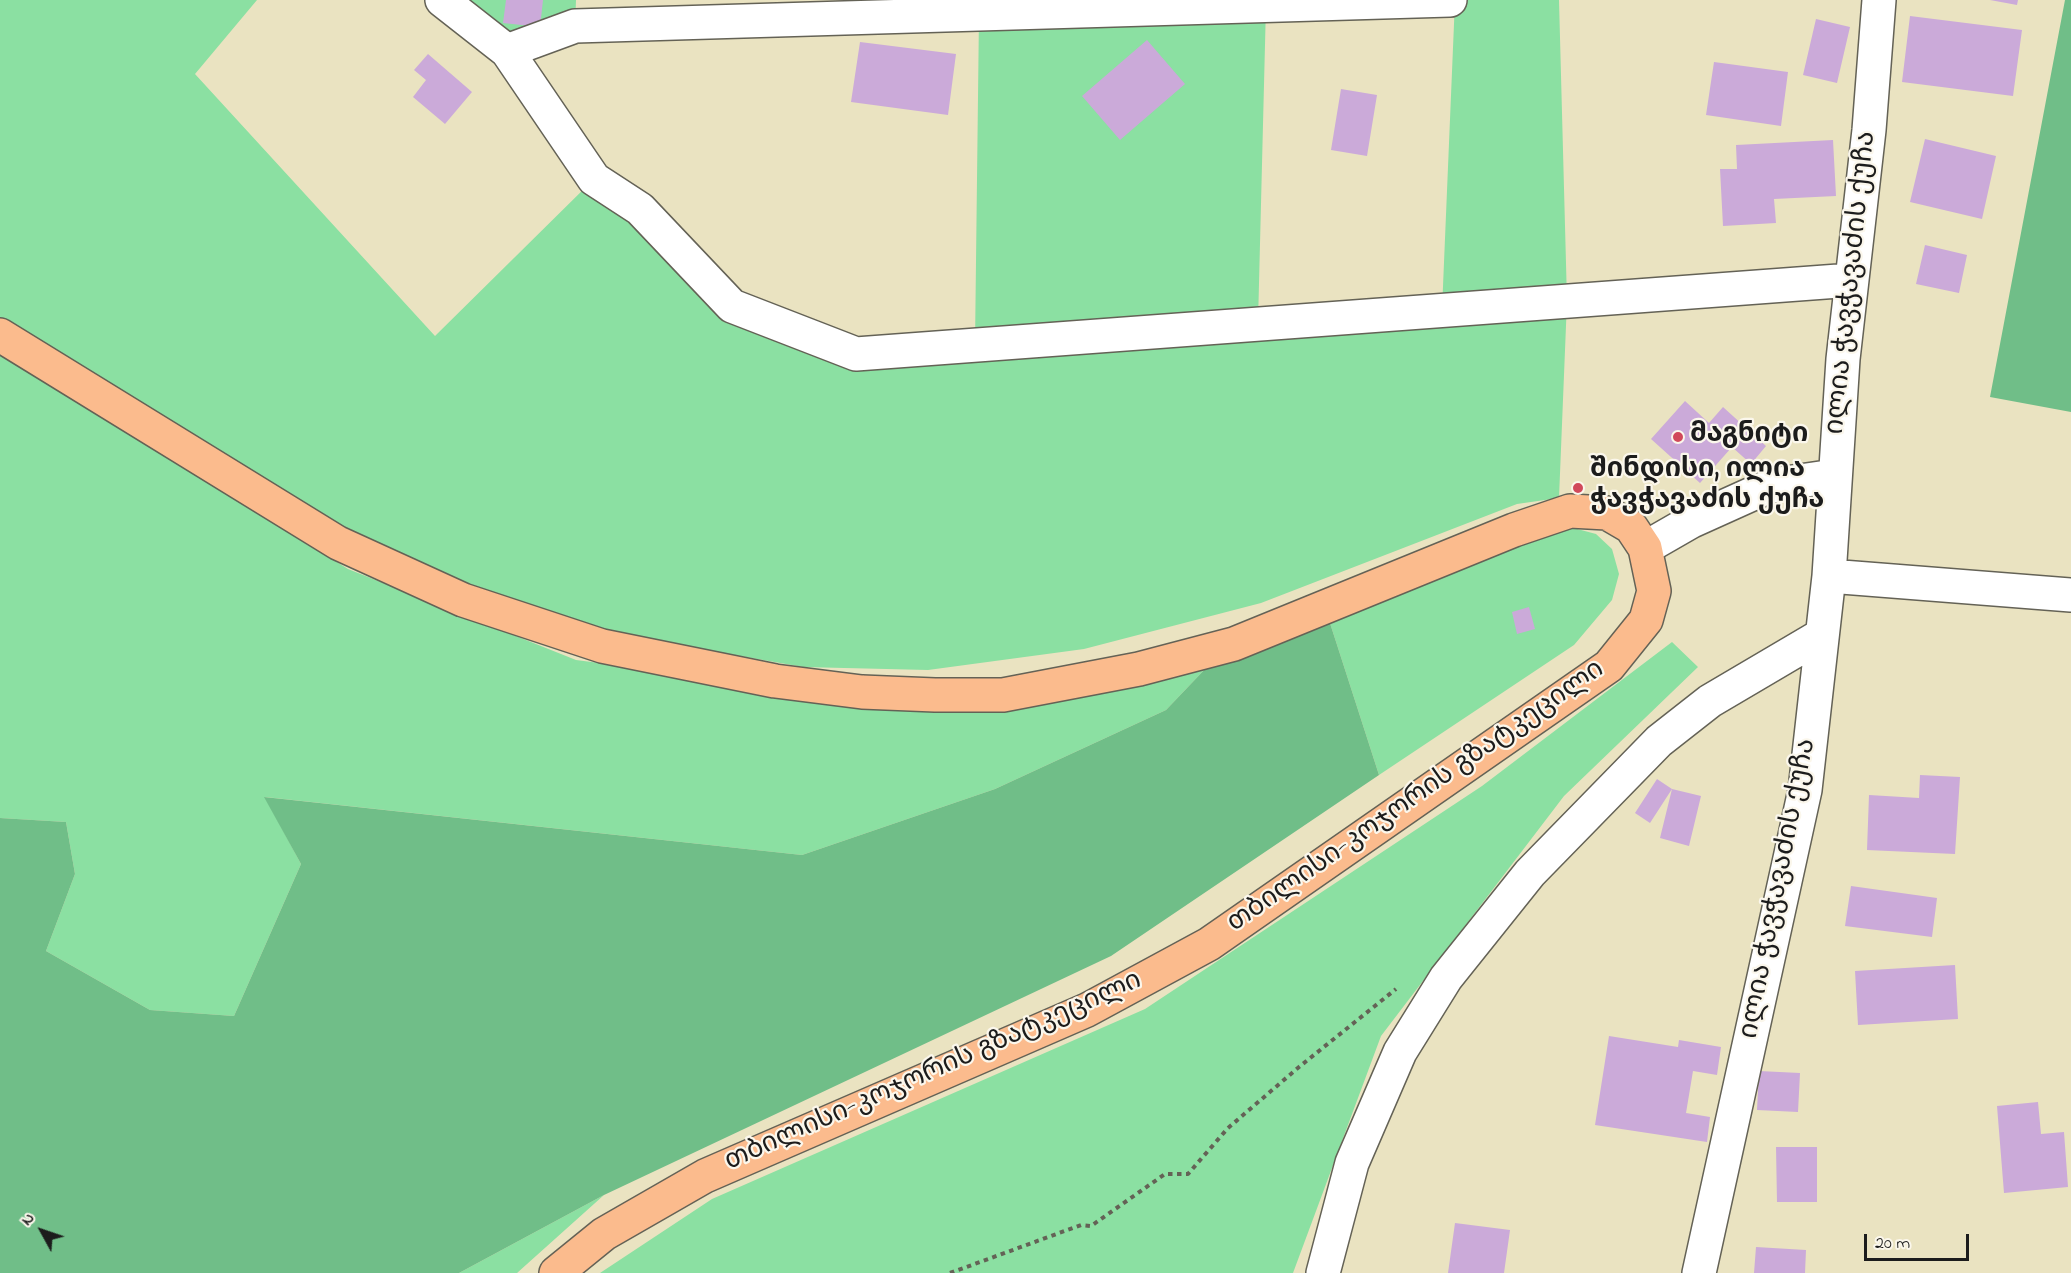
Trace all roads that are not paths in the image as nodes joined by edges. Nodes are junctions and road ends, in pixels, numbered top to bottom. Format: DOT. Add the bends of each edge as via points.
graph roads {
  1 [pos="442,0"];
  2 [pos="1450,0"];
  3 [pos="1879,0"];
  4 [pos="1104,5"];
  5 [pos="507,51"];
  6 [pos="1852,280"];
  7 [pos="0,335"];
  8 [pos="1834,476"];
  9 [pos="1645,548"];
  10 [pos="1829,576"];
  11 [pos="2071,595"];
  12 [pos="1822,635"];
  13 [pos="556,1273"];
  14 [pos="1323,1273"];
  15 [pos="1699,1273"];
  1 -- 5 [label="street"];
  2 -- 4 [label="street"];
  3 -- 6 [label="street, ილია ჭავჭავაძის ქუჩა"];
  4 -- 5 [label="street" via="575,26"];
  5 -- 6 [label="street" via="594,179 640,209 732,306 856,354"];
  6 -- 8 [label="street, ილია ჭავჭავაძის ქუჩა"];
  7 -- 9 [label="main road, თბილისი-კოჯორის გზატკეცილი" via="338,543 463,600 602,646 775,681 862,692 1003,695 1139,669 1234,644 1570,511 1607,513 1631,527"];
  8 -- 9 [label="street" via="1763,489 1692,520"];
  8 -- 10 [label="street, ილია ჭავჭავაძის ქუჩა"];
  9 -- 13 [label="main road, თბილისი-კოჯორის გზატკეცილი" via="1654,591 1646,620 1609,666 1209,944 1087,1010 705,1176 604,1234"];
  10 -- 11 [label="street"];
  10 -- 12 [label="street, ილია ჭავჭავაძის ქუჩა"];
  12 -- 14 [label="street" via="1710,701 1659,741 1530,873 1446,978 1400,1052 1352,1163"];
  12 -- 15 [label="street, ილია ჭავჭავაძის ქუჩა" via="1805,790"];
}
